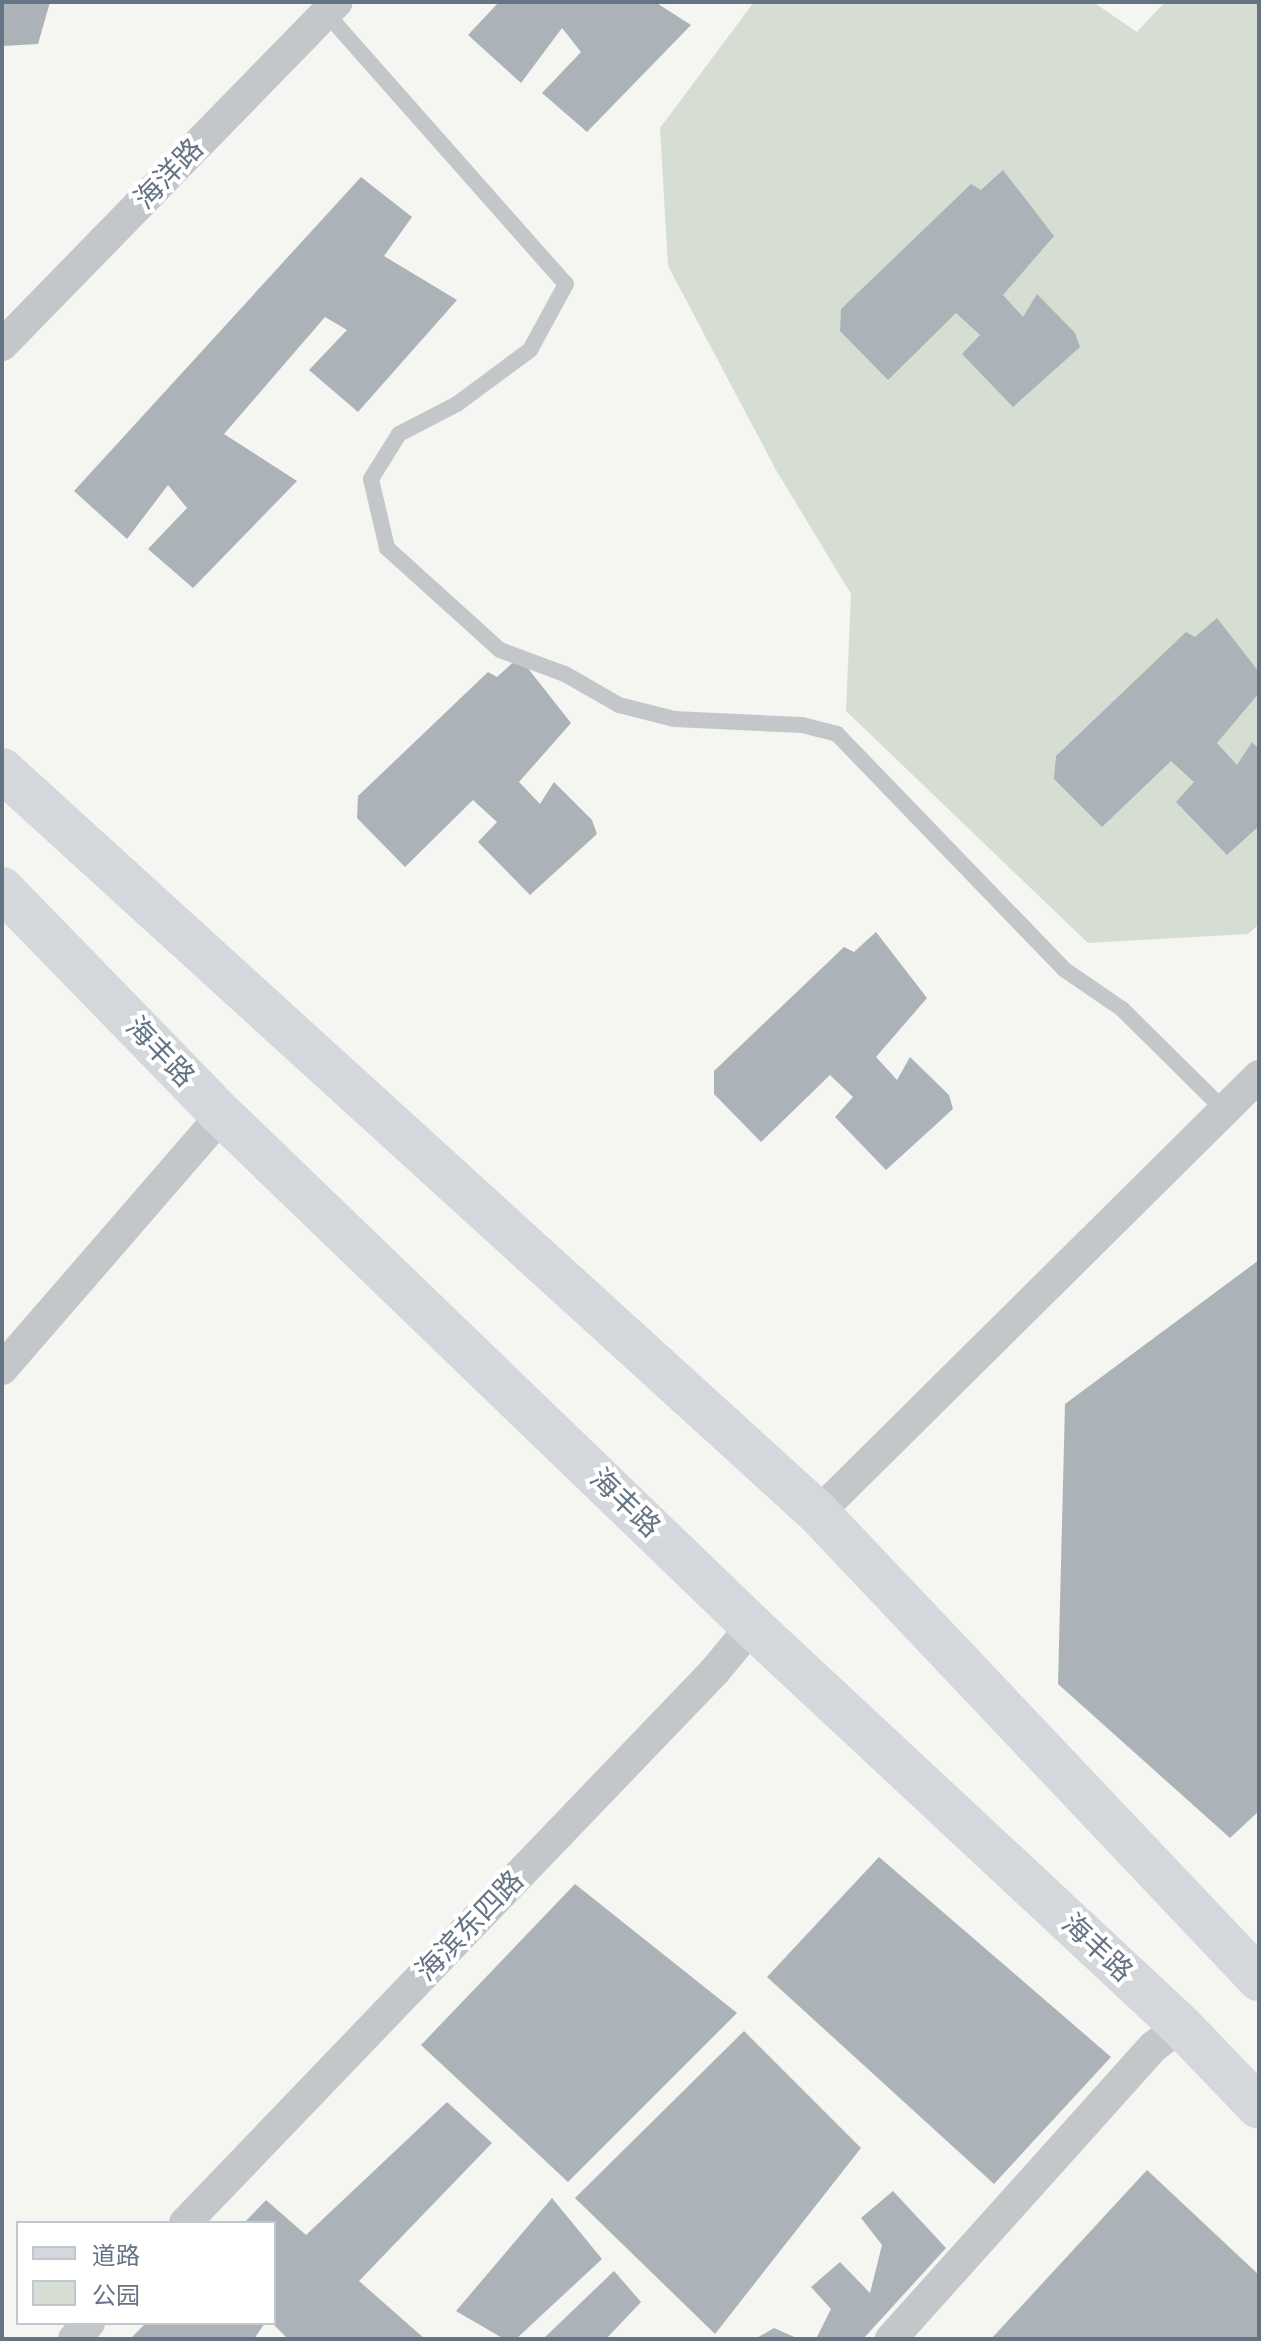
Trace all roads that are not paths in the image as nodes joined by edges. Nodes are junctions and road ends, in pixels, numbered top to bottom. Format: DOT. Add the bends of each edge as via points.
graph roads {
  1 [pos="331,8"];
  2 [pos="2,345"];
  3 [pos="2,770"];
  4 [pos="2,889"];
  5 [pos="1259,1076"];
  6 [pos="1224,1110"];
  7 [pos="222,1115"];
  8 [pos="2,1369"];
  9 [pos="818,1513"];
  10 [pos="752,1626"];
  11 [pos="1259,1979"];
  12 [pos="1181,2026"];
  13 [pos="1259,2107"];
  14 [pos="187,2221"];
  15 [pos="891,2339"];
  1 -- 2 [label="street, 海洋路"];
  1 -- 6 [label="lane" via="566,284 530,350 457,404 399,434 371,479 387,548 500,650 565,674 619,705 674,719 802,725 837,734 1065,970 1122,1009"];
  3 -- 9 [label="main road"];
  4 -- 7 [label="main road, 海丰路"];
  5 -- 6 [label="street"];
  6 -- 9 [label="street"];
  7 -- 8 [label="street"];
  7 -- 10 [label="main road, 海丰路"];
  9 -- 11 [label="main road"];
  10 -- 12 [label="main road, 海丰路"];
  10 -- 14 [label="street, 海滨东四路" via="714,1672"];
  12 -- 13 [label="main road, 海丰路"];
  12 -- 15 [label="street" via="1153,2047"];
}
